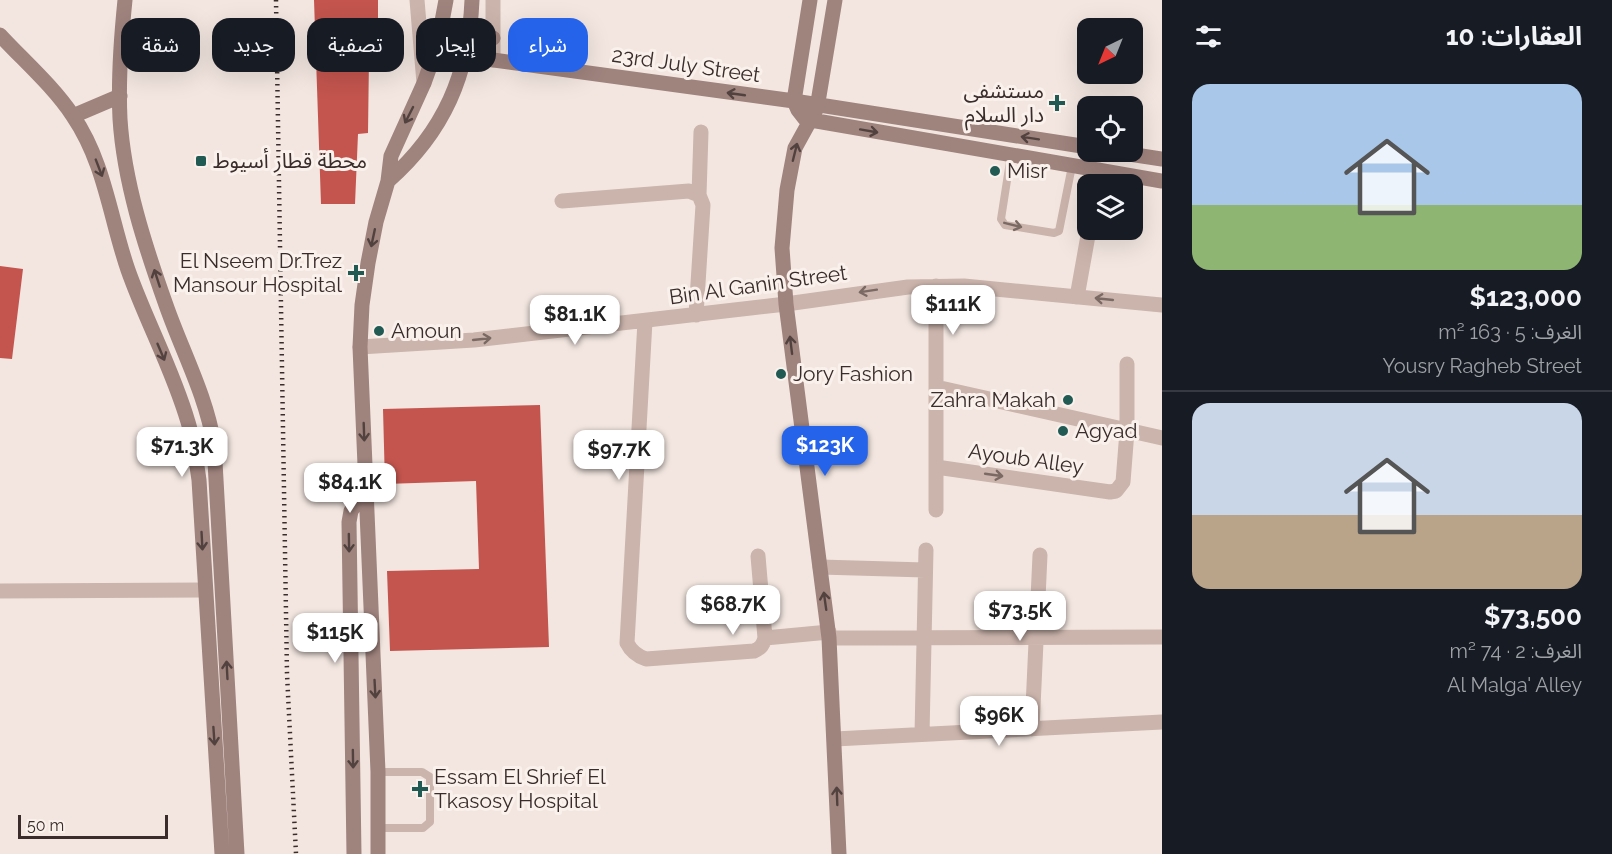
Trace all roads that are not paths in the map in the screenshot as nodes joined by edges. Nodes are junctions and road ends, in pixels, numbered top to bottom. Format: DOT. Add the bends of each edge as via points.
graph roads {
  1 [pos="125,0"];
  2 [pos="417,0"];
  3 [pos="446,0"];
  4 [pos="472,0"];
  5 [pos="493,0"];
  6 [pos="810,0"];
  7 [pos="835,0"];
  8 [pos="470,18"];
  9 [pos="493,18"];
  10 [pos="0,35"];
  11 [pos="496,60"];
  12 [pos="461,72"];
  13 [pos="424,83"];
  14 [pos="120,96"];
  15 [pos="794,101"];
  16 [pos="818,105"];
  17 [pos="73,116"];
  18 [pos="811,121"];
  19 [pos="701,132"];
  20 [pos="1077,145"];
  21 [pos="1011,155"];
  22 [pos="1143,156"];
  23 [pos="1162,159"];
  24 [pos="1072,166"];
  25 [pos="1091,174"];
  26 [pos="1143,180"];
  27 [pos="388,181"];
  28 [pos="1162,181"];
  29 [pos="699,195"];
  30 [pos="562,201"];
  31 [pos="1087,240"];
  32 [pos="936,286"];
  33 [pos="1077,297"];
  34 [pos="786,304"];
  35 [pos="1162,305"];
  36 [pos="696,315"];
  37 [pos="645,321"];
  38 [pos="360,347"];
  39 [pos="1127,364"];
  40 [pos="936,387"];
  41 [pos="1126,431"];
  42 [pos="1162,438"];
  43 [pos="936,467"];
  44 [pos="366,489"];
  45 [pos="936,510"];
  46 [pos="926,550"];
  47 [pos="1040,555"];
  48 [pos="758,556"];
  49 [pos="820,567"];
  50 [pos="925,570"];
  51 [pos="204,590"];
  52 [pos="0,591"];
  53 [pos="829,635"];
  54 [pos="1162,637"];
  55 [pos="765,638"];
  56 [pos="924,638"];
  57 [pos="1036,638"];
  58 [pos="1162,722"];
  59 [pos="1032,729"];
  60 [pos="922,734"];
  61 [pos="835,739"];
  62 [pos="378,772"];
  63 [pos="378,828"];
  64 [pos="222,854"];
  65 [pos="237,854"];
  66 [pos="354,854"];
  67 [pos="378,854"];
  68 [pos="839,854"];
  1 -- 14 [label="street"];
  2 -- 13 [label="street"];
  3 -- 13 [label="street"];
  4 -- 8 [label="street"];
  5 -- 9 [label="street"];
  6 -- 15 [label="street"];
  7 -- 16 [label="street"];
  10 -- 17 [label="street"];
  15 -- 11 [label="street, 23rd July Street, one-way"];
  12 -- 27 [label="street" via="440,121 417,153"];
  13 -- 27 [label="street, one-way" via="395,144"];
  14 -- 17 [label="street"];
  65 -- 14 [label="street, one-way" via="211,424 166,306 130,184"];
  15 -- 16 [label="street, 23rd July Street"];
  15 -- 18 [label="street" via="801,115"];
  16 -- 18 [label="street"];
  20 -- 16 [label="street, one-way"];
  17 -- 51 [label="street, one-way" via="100,172 126,266 188,421 199,480"];
  18 -- 21 [label="street, one-way"];
  34 -- 18 [label="street, one-way" via="782,248 785,200 795,148"];
  19 -- 29 [label="street"];
  21 -- 24 [label="street"];
  21 -- 24 [label="lane, one-way" via="1001,219 1005,225 1059,231"];
  22 -- 23 [label="street"];
  24 -- 25 [label="street"];
  26 -- 28 [label="street"];
  27 -- 38 [label="street, one-way" via="368,263"];
  29 -- 30 [label="street" via="689,191"];
  29 -- 36 [label="street" via="703,205"];
  31 -- 33 [label="street"];
  32 -- 33 [label="street, Bin Al Ganin Street"];
  32 -- 34 [label="street, Bin Al Ganin Street, one-way" via="879,289"];
  32 -- 40 [label="street"];
  35 -- 33 [label="street, Bin Al Ganin Street, one-way"];
  34 -- 36 [label="street, Bin Al Ganin Street"];
  49 -- 34 [label="street, one-way"];
  36 -- 37 [label="street, Bin Al Ganin Street"];
  38 -- 37 [label="street, Bin Al Ganin Street, one-way" via="445,343"];
  37 -- 55 [label="street" via="627,643 634,653 646,659 754,651"];
  38 -- 44 [label="street, one-way"];
  39 -- 41 [label="street"];
  40 -- 41 [label="street"];
  40 -- 43 [label="street"];
  41 -- 42 [label="street"];
  43 -- 41 [label="street, Ayoub Alley, one-way" via="1116,491 1123,482"];
  43 -- 45 [label="street"];
  44 -- 62 [label="street, one-way"];
  44 -- 66 [label="street, one-way" via="351,511 349,522"];
  46 -- 50 [label="street"];
  47 -- 57 [label="street"];
  48 -- 55 [label="street"];
  49 -- 50 [label="street"];
  53 -- 49 [label="street, one-way"];
  50 -- 56 [label="street"];
  51 -- 52 [label="street"];
  51 -- 64 [label="street, one-way"];
  53 -- 55 [label="street"];
  53 -- 56 [label="street"];
  53 -- 61 [label="street"];
  54 -- 57 [label="street"];
  56 -- 57 [label="street"];
  56 -- 60 [label="street"];
  57 -- 59 [label="street"];
  58 -- 59 [label="street"];
  59 -- 60 [label="street"];
  60 -- 61 [label="street"];
  68 -- 61 [label="street, one-way"];
  62 -- 63 [label="street"];
  62 -- 63 [label="lane" via="422,772 430,777 430,822 423,828"];
  63 -- 67 [label="street"];
}
